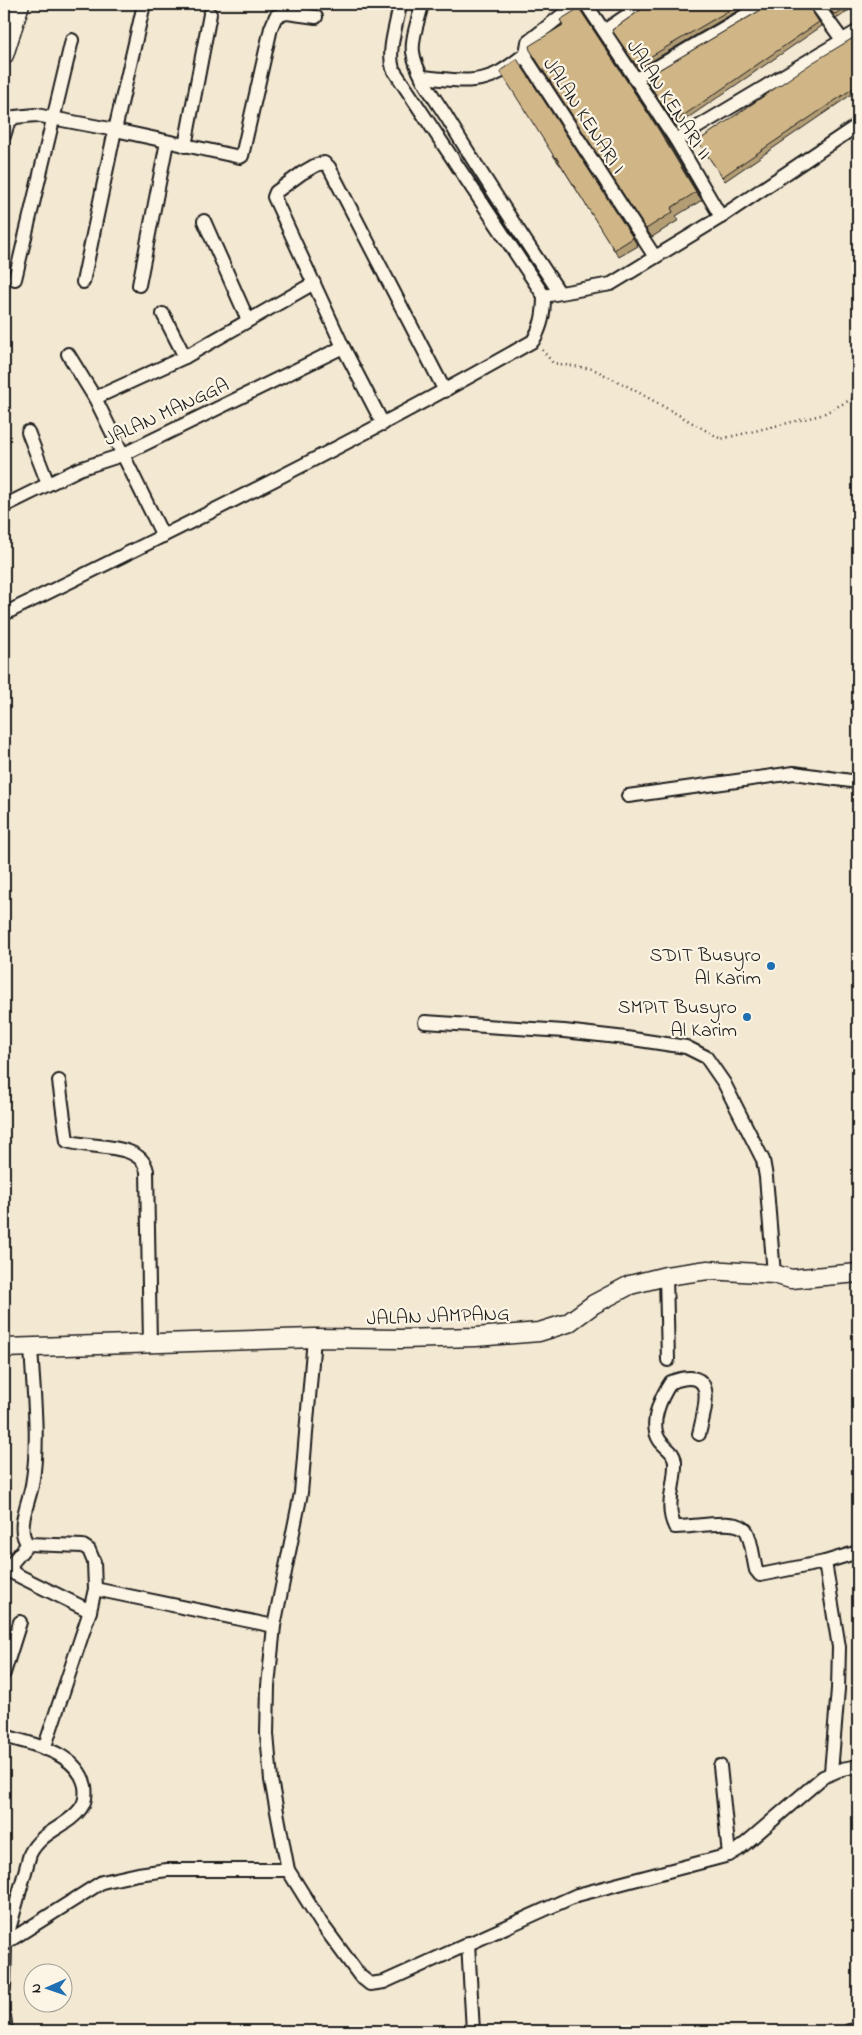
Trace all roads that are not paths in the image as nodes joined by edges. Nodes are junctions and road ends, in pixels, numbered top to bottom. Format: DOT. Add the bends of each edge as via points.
graph roads {
  1 [pos="20,4"];
  2 [pos="144,4"];
  3 [pos="400,4"];
  4 [pos="422,4"];
  5 [pos="576,4"];
  6 [pos="586,4"];
  7 [pos="644,4"];
  8 [pos="765,4"];
  9 [pos="816,4"];
  10 [pos="210,14"];
  11 [pos="316,17"];
  12 [pos="604,31"];
  13 [pos="858,31"];
  14 [pos="72,40"];
  15 [pos="843,41"];
  16 [pos="392,45"];
  17 [pos="412,46"];
  18 [pos="526,54"];
  19 [pos="4,55"];
  20 [pos="422,77"];
  21 [pos="635,80"];
  22 [pos="54,120"];
  23 [pos="858,125"];
  24 [pos="114,130"];
  25 [pos="4,131"];
  26 [pos="676,140"];
  27 [pos="167,142"];
  28 [pos="186,146"];
  29 [pos="721,217"];
  30 [pos="204,221"];
  31 [pos="655,257"];
  32 [pos="15,279"];
  33 [pos="83,282"];
  34 [pos="314,283"];
  35 [pos="139,285"];
  36 [pos="559,292"];
  37 [pos="544,296"];
  38 [pos="163,314"];
  39 [pos="248,320"];
  40 [pos="343,347"];
  41 [pos="68,354"];
  42 [pos="185,357"];
  43 [pos="445,392"];
  44 [pos="95,398"];
  45 [pos="383,424"];
  46 [pos="28,432"];
  47 [pos="122,455"];
  48 [pos="48,484"];
  49 [pos="4,506"];
  50 [pos="163,536"];
  51 [pos="4,614"];
  52 [pos="858,782"];
  53 [pos="628,796"];
  54 [pos="425,1022"];
  55 [pos="59,1081"];
  56 [pos="858,1273"];
  57 [pos="774,1274"];
  58 [pos="666,1276"];
  59 [pos="314,1338"];
  60 [pos="150,1344"];
  61 [pos="31,1346"];
  62 [pos="4,1348"];
  63 [pos="668,1360"];
  64 [pos="699,1434"];
  65 [pos="28,1544"];
  66 [pos="858,1552"];
  67 [pos="825,1562"];
  68 [pos="95,1588"];
  69 [pos="90,1612"];
  70 [pos="20,1622"];
  71 [pos="274,1626"];
  72 [pos="4,1673"];
  73 [pos="4,1736"];
  74 [pos="44,1749"];
  75 [pos="720,1766"];
  76 [pos="858,1766"];
  77 [pos="831,1772"];
  78 [pos="729,1856"];
  79 [pos="288,1870"];
  80 [pos="468,1943"];
  81 [pos="5,1944"];
  82 [pos="4,1989"];
  83 [pos="4,2016"];
  84 [pos="858,2030"];
  85 [pos="6,2031"];
  86 [pos="473,2031"];
  87 [pos="849,2031"];
  1 -- 19 [label="street"];
  2 -- 24 [label="street"];
  3 -- 16 [label="street"];
  4 -- 17 [label="street"];
  5 -- 18 [label="street, JALAN KENARI I" via="528,42"];
  6 -- 12 [label="street, JALAN KENARI II"];
  7 -- 12 [label="street"];
  8 -- 21 [label="street"];
  9 -- 15 [label="street"];
  10 -- 28 [label="street"];
  11 -- 28 [label="street" via="287,13 276,16 241,157"];
  12 -- 21 [label="street, JALAN KENARI II"];
  13 -- 15 [label="street"];
  14 -- 22 [label="street"];
  15 -- 26 [label="street"];
  16 -- 17 [label="street"];
  16 -- 37 [label="street" via="391,63 396,74"];
  17 -- 20 [label="street"];
  18 -- 20 [label="street" via="500,72 479,80"];
  18 -- 31 [label="street, JALAN KENARI I"];
  20 -- 36 [label="street"];
  21 -- 26 [label="street, JALAN KENARI II"];
  22 -- 24 [label="street"];
  22 -- 25 [label="street" via="22,115 8,123"];
  22 -- 32 [label="street"];
  23 -- 29 [label="street"];
  24 -- 27 [label="street"];
  24 -- 33 [label="street"];
  26 -- 29 [label="street, JALAN KENARI II"];
  27 -- 28 [label="street"];
  27 -- 35 [label="street"];
  29 -- 31 [label="street"];
  30 -- 39 [label="street"];
  31 -- 36 [label="street" via="611,284"];
  34 -- 39 [label="street"];
  34 -- 40 [label="street"];
  34 -- 43 [label="street" via="274,195 302,173 324,163 329,167"];
  36 -- 37 [label="street"];
  37 -- 43 [label="street" via="540,330 533,341"];
  38 -- 42 [label="street"];
  39 -- 42 [label="street"];
  40 -- 45 [label="street"];
  40 -- 47 [label="street, JALAN MANGGA"];
  41 -- 44 [label="street"];
  42 -- 44 [label="street"];
  43 -- 45 [label="street"];
  44 -- 47 [label="street"];
  45 -- 50 [label="street"];
  46 -- 48 [label="street"];
  47 -- 48 [label="street, JALAN MANGGA" via="79,469"];
  47 -- 50 [label="street"];
  48 -- 49 [label="street, JALAN MANGGA"];
  50 -- 51 [label="street"];
  52 -- 53 [label="street" via="794,773"];
  54 -- 57 [label="street" via="626,1038 686,1047 706,1057 724,1083 763,1160"];
  55 -- 60 [label="street" via="68,1141 121,1150 140,1158 146,1166"];
  56 -- 57 [label="street, JALAN JAMPANG" via="792,1279"];
  57 -- 58 [label="street, JALAN JAMPANG" via="708,1270"];
  58 -- 59 [label="street, JALAN JAMPANG" via="630,1285 594,1304 568,1323 539,1332 400,1339"];
  58 -- 63 [label="street"];
  59 -- 60 [label="street, JALAN JAMPANG"];
  59 -- 71 [label="street" via="301,1493"];
  60 -- 61 [label="street, JALAN JAMPANG"];
  61 -- 62 [label="street, JALAN JAMPANG"];
  61 -- 65 [label="street" via="35,1443 32,1483 22,1530"];
  64 -- 67 [label="street" via="706,1406 705,1385 700,1379 692,1378 671,1382 659,1406 656,1431 675,1460 670,1496 675,1527 743,1526 760,1574"];
  65 -- 68 [label="street" via="83,1546 89,1550 94,1562"];
  65 -- 69 [label="street" via="11,1564 13,1573"];
  66 -- 67 [label="street"];
  67 -- 77 [label="street" via="839,1647"];
  68 -- 69 [label="street"];
  68 -- 71 [label="street"];
  69 -- 74 [label="street"];
  70 -- 72 [label="street"];
  71 -- 79 [label="street" via="267,1734 271,1780"];
  73 -- 74 [label="street"];
  74 -- 81 [label="street" via="63,1758 80,1772 86,1798 73,1816 35,1845"];
  75 -- 78 [label="street"];
  76 -- 77 [label="street"];
  77 -- 78 [label="street"];
  78 -- 80 [label="street" via="577,1895"];
  79 -- 80 [label="street" via="354,1969 370,1984 384,1982"];
  79 -- 81 [label="street" via="167,1870 102,1882"];
  80 -- 86 [label="street"];
  81 -- 82 [label="street"];
  83 -- 85 [label="street"];
  84 -- 87 [label="street"];
}
